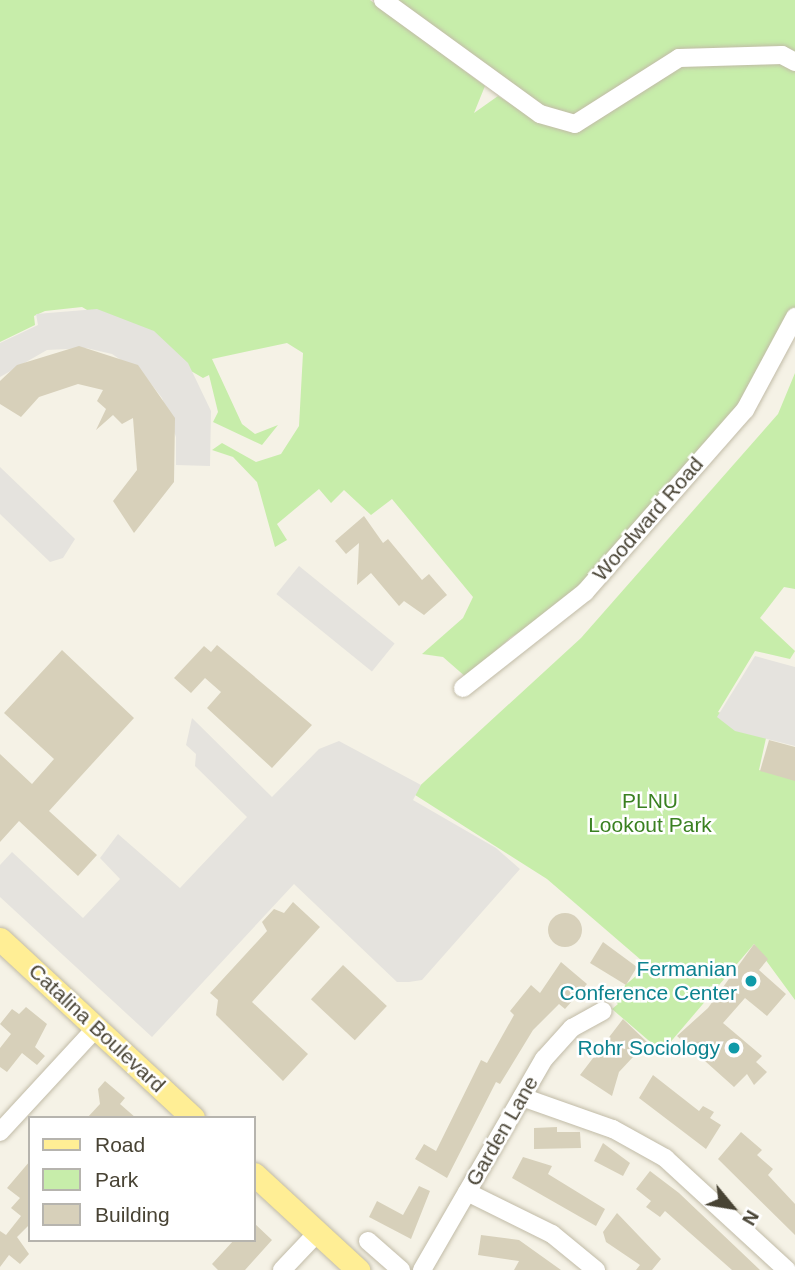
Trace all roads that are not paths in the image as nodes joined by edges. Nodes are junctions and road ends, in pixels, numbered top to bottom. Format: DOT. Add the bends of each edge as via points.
graph roads {
  1 [pos="383,0"];
  2 [pos="795,62"];
  3 [pos="795,317"];
  4 [pos="463,688"];
  5 [pos="0,939"];
  6 [pos="603,1010"];
  7 [pos="96,1028"];
  8 [pos="522,1097"];
  9 [pos="191,1116"];
  10 [pos="0,1132"];
  11 [pos="256,1176"];
  12 [pos="467,1192"];
  13 [pos="317,1233"];
  14 [pos="368,1241"];
  15 [pos="282,1270"];
  16 [pos="358,1270"];
  17 [pos="401,1270"];
  18 [pos="422,1270"];
  19 [pos="596,1270"];
  20 [pos="787,1270"];
  1 -- 2 [label="street" via="540,114 575,124 679,58 782,55"];
  3 -- 4 [label="street, Woodward Road" via="745,410 585,592"];
  5 -- 7 [label="main road, Catalina Boulevard"];
  6 -- 8 [label="street, Garden Lane" via="572,1028"];
  7 -- 9 [label="main road, Catalina Boulevard"];
  7 -- 10 [label="street"];
  8 -- 12 [label="street, Garden Lane"];
  8 -- 20 [label="street" via="613,1129 665,1158"];
  11 -- 13 [label="main road"];
  12 -- 18 [label="street, Garden Lane"];
  12 -- 19 [label="street" via="532,1221"];
  13 -- 15 [label="street"];
  13 -- 16 [label="main road"];
  14 -- 17 [label="street"];
}
